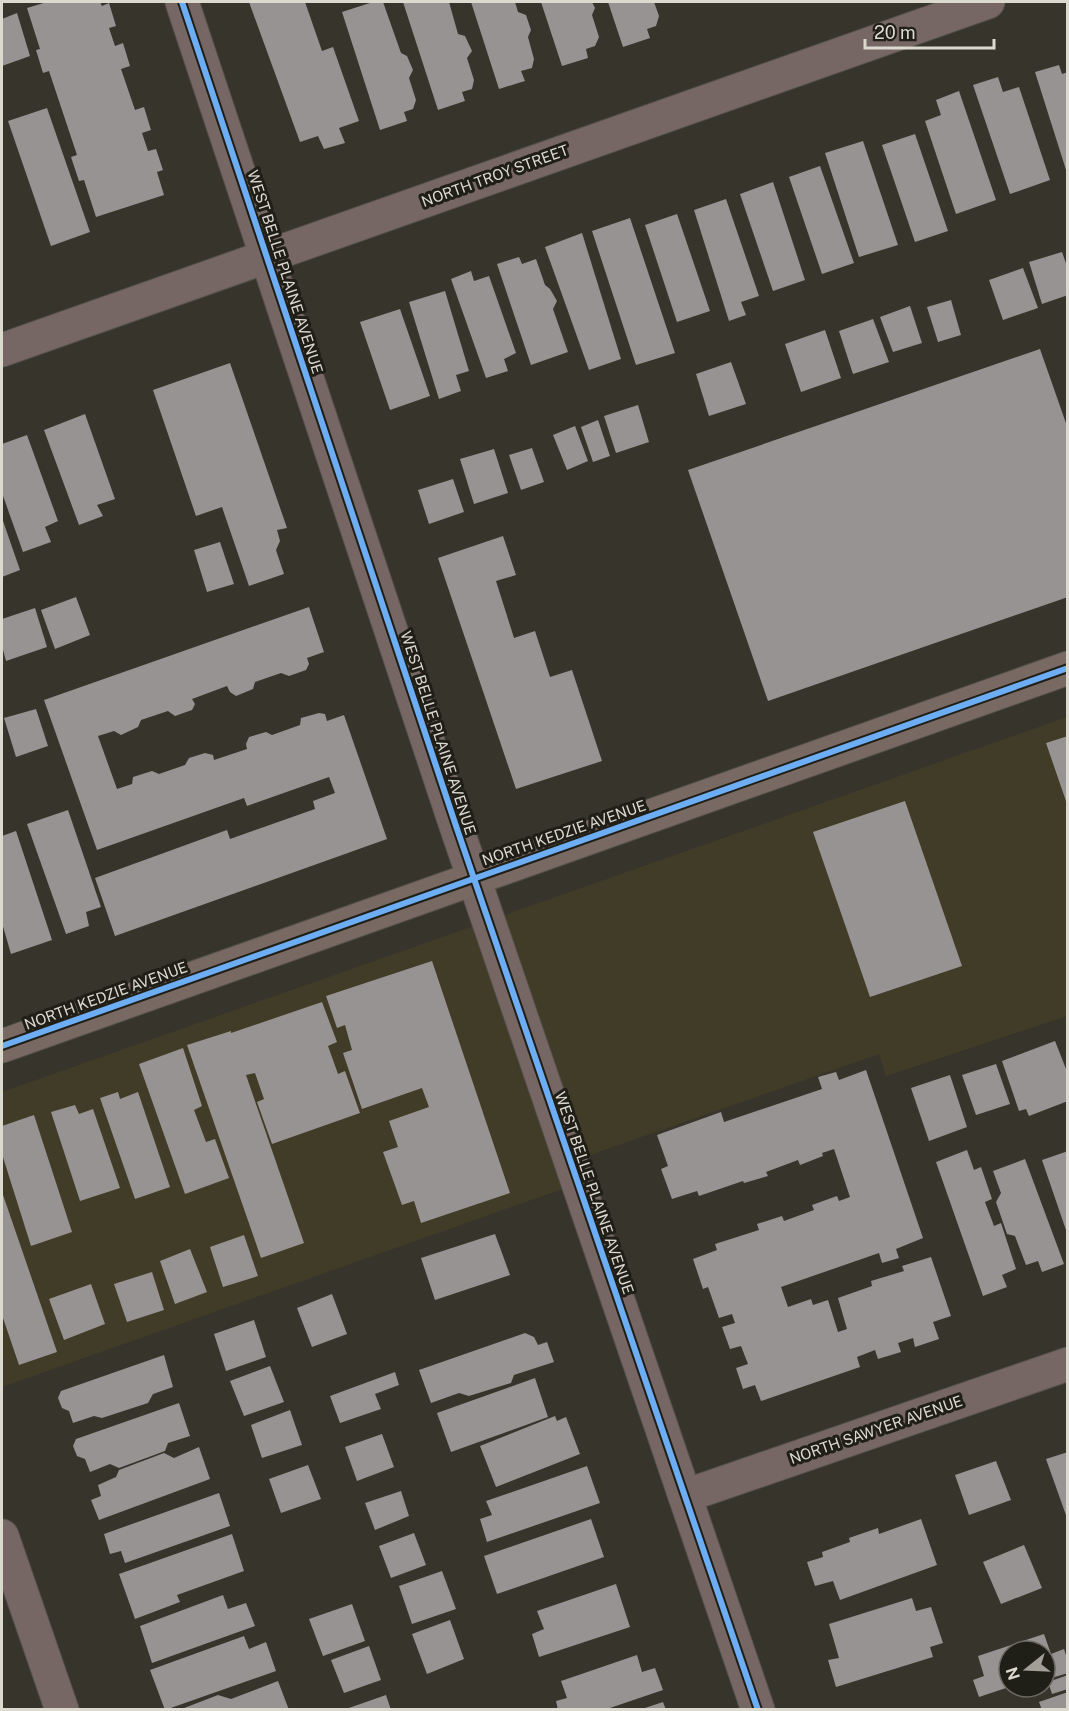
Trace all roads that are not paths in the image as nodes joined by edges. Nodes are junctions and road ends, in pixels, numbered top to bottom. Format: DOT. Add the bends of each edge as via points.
graph roads {
  1 [pos="182,2"];
  2 [pos="988,2"];
  3 [pos="267,257"];
  4 [pos="2,350"];
  5 [pos="1068,668"];
  6 [pos="474,878"];
  7 [pos="2,1046"];
  8 [pos="1068,1364"];
  9 [pos="685,1496"];
  10 [pos="2,1536"];
  11 [pos="62,1710"];
  12 [pos="758,1710"];
  1 -- 3 [label="street, WEST BELLE PLAINE AVENUE"];
  2 -- 3 [label="street, NORTH TROY STREET"];
  3 -- 4 [label="street, NORTH TROY STREET"];
  3 -- 6 [label="street, WEST BELLE PLAINE AVENUE"];
  5 -- 6 [label="main road, NORTH KEDZIE AVENUE"];
  6 -- 7 [label="main road, NORTH KEDZIE AVENUE"];
  6 -- 9 [label="street, WEST BELLE PLAINE AVENUE"];
  8 -- 9 [label="street, NORTH SAWYER AVENUE"];
  9 -- 12 [label="street, WEST BELLE PLAINE AVENUE"];
  10 -- 11 [label="street"];
}
